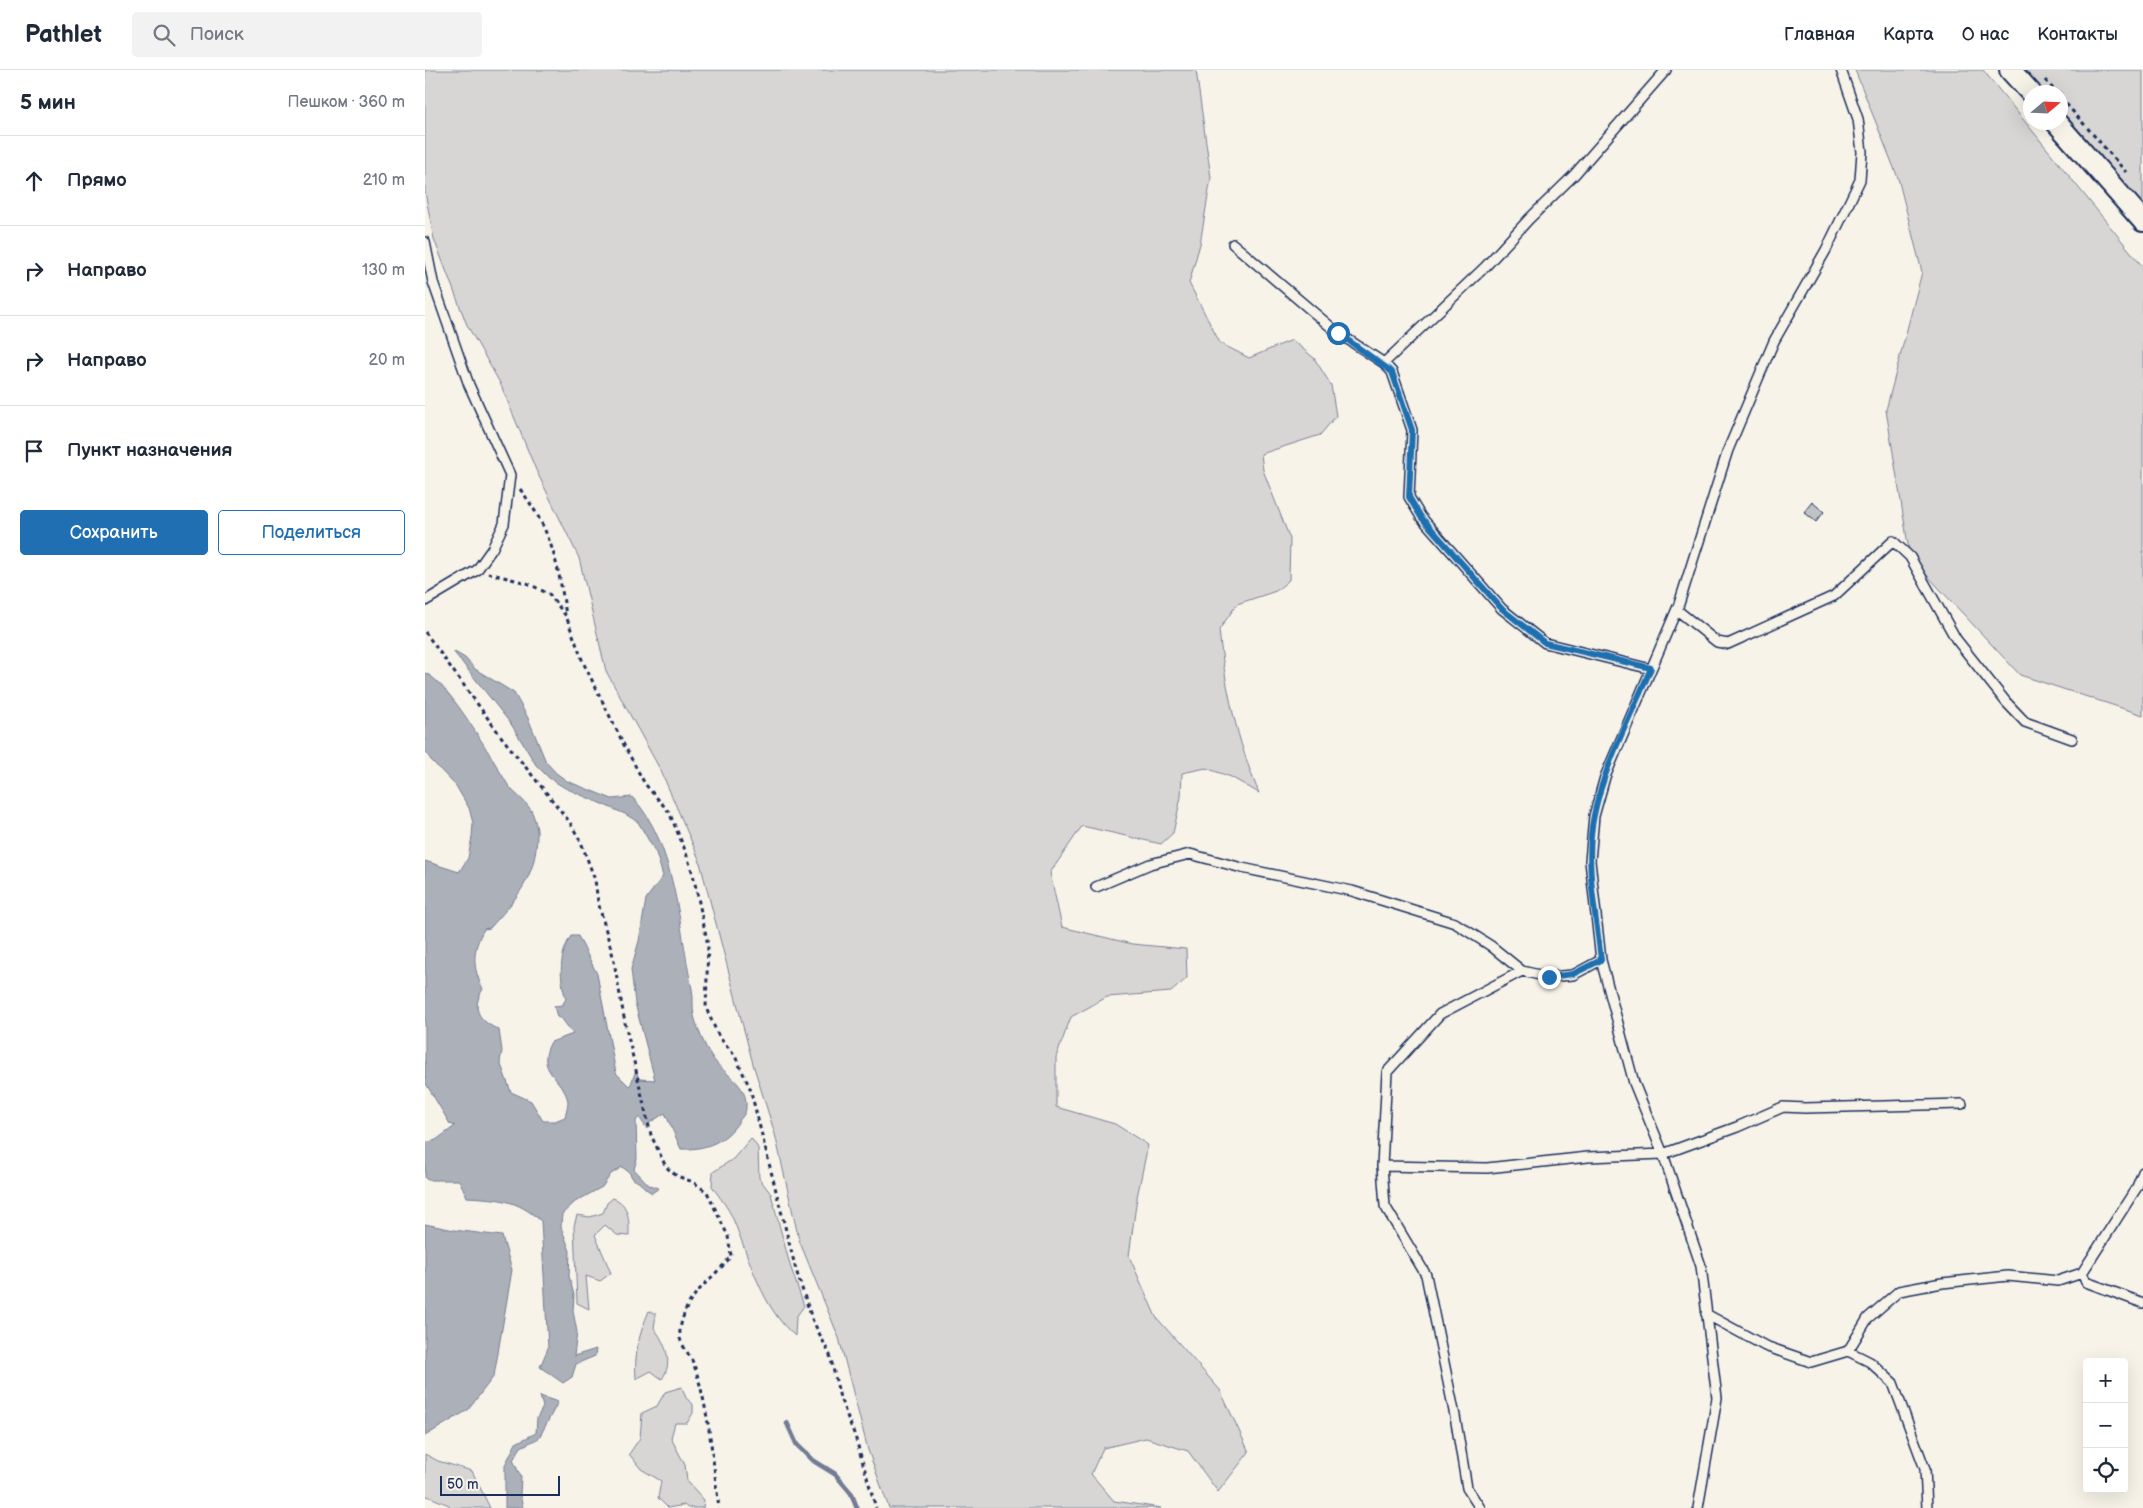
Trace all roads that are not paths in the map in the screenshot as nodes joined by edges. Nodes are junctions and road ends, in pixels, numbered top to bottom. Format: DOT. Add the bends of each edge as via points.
graph roads {
  1 [pos="1666,70"];
  2 [pos="1841,70"];
  3 [pos="2010,70"];
  4 [pos="2024,85"];
  5 [pos="2063,130"];
  6 [pos="2143,221"];
  7 [pos="425,242"];
  8 [pos="1233,244"];
  9 [pos="1383,363"];
  10 [pos="425,601"];
  11 [pos="1677,610"];
  12 [pos="1651,668"];
  13 [pos="2072,739"];
  14 [pos="1096,887"];
  15 [pos="1601,960"];
  16 [pos="1522,971"];
  17 [pos="1962,1104"];
  18 [pos="1663,1154"];
  19 [pos="1381,1166"];
  20 [pos="2143,1172"];
  21 [pos="2082,1273"];
  22 [pos="2143,1303"];
  23 [pos="1707,1314"];
  24 [pos="1848,1351"];
  25 [pos="1480,1508"];
  26 [pos="1698,1508"];
  27 [pos="1927,1508"];
  1 -- 9 [label="lane" via="1574,175 1485,267"];
  2 -- 11 [label="lane" via="1858,119 1861,180 1826,250 1773,341 1728,450"];
  3 -- 4 [label="street"];
  5 -- 6 [label="street"];
  7 -- 10 [label="lane" via="433,282 469,385 509,475 504,524 492,549 477,570"];
  8 -- 9 [label="lane" via="1338,333"];
  9 -- 12 [label="lane" via="1392,372 1412,430 1409,497 1433,531 1502,609 1545,643"];
  11 -- 12 [label="lane"];
  11 -- 13 [label="lane" via="1717,642 1728,644 1834,596 1893,541 1910,557 1956,639 2006,702 2025,722"];
  12 -- 15 [label="lane" via="1605,776 1594,816 1590,861"];
  14 -- 16 [label="lane" via="1150,864 1191,854 1352,891 1455,923"];
  15 -- 16 [label="lane" via="1573,974 1549,977"];
  15 -- 18 [label="lane" via="1634,1084"];
  16 -- 19 [label="lane" via="1440,1014 1387,1072"];
  17 -- 18 [label="lane" via="1783,1106 1737,1128"];
  18 -- 19 [label="lane" via="1588,1157 1487,1168"];
  18 -- 23 [label="lane" via="1701,1266"];
  19 -- 25 [label="lane" via="1385,1206 1426,1275 1467,1488"];
  20 -- 21 [label="lane" via="2137,1187"];
  21 -- 22 [label="lane" via="2086,1282"];
  21 -- 24 [label="lane" via="2058,1281 2008,1276 1899,1291 1868,1318"];
  23 -- 24 [label="lane" via="1765,1346 1811,1362"];
  23 -- 26 [label="lane" via="1717,1398"];
  24 -- 27 [label="lane" via="1870,1362 1893,1383 1925,1468"];
}
